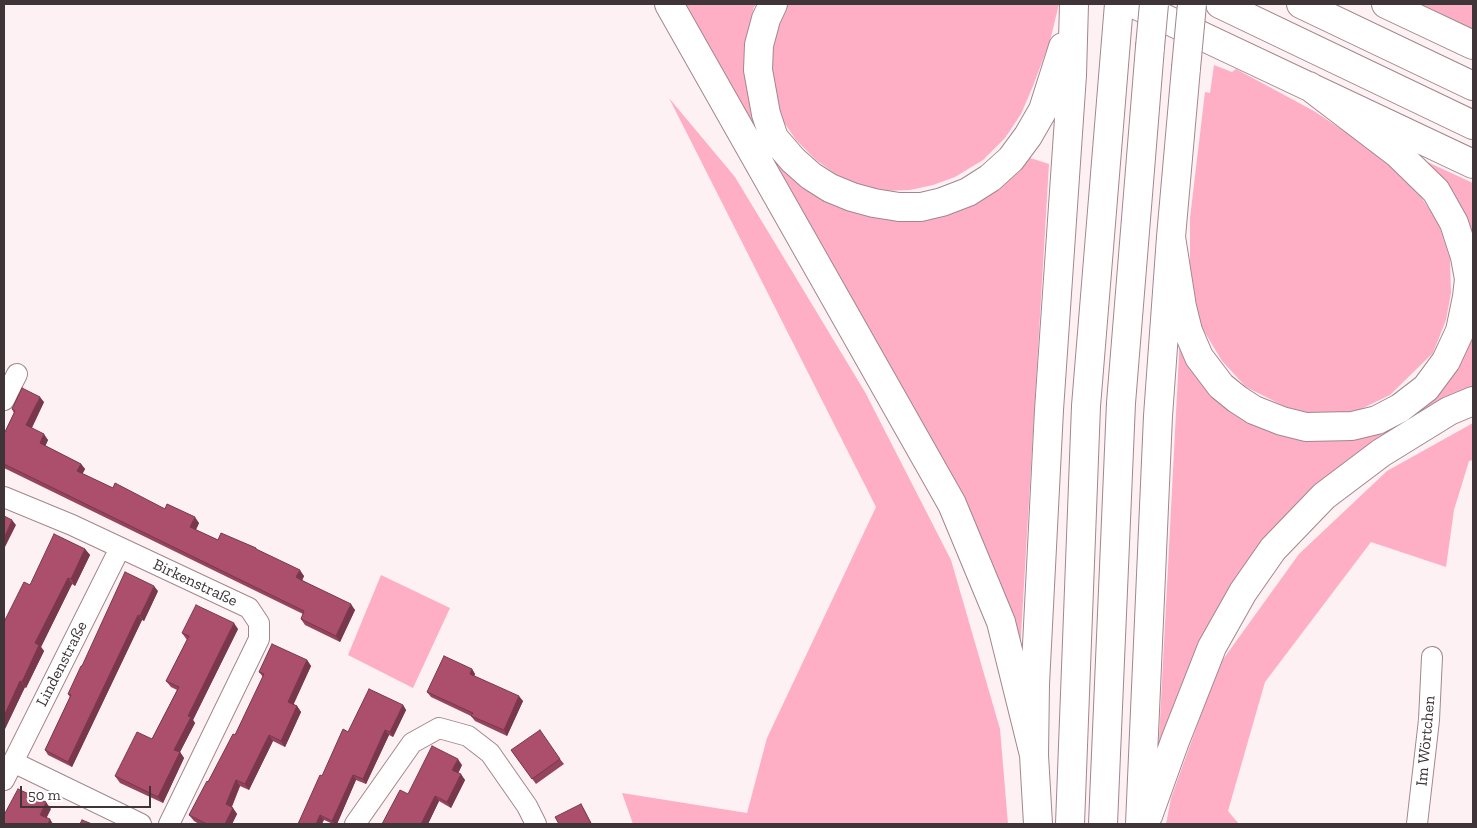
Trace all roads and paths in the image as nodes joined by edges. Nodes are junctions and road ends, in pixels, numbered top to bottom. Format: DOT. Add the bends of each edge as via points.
graph roads {
  1 [pos="669,4"];
  2 [pos="773,4"];
  3 [pos="1119,4"];
  4 [pos="1134,4"];
  5 [pos="1154,4"];
  6 [pos="1192,4"];
  7 [pos="1220,4"];
  8 [pos="1302,4"];
  9 [pos="1386,4"];
  10 [pos="1073,8"];
  11 [pos="1473,45"];
  12 [pos="1308,86"];
  13 [pos="1473,86"];
  14 [pos="1473,125"];
  15 [pos="1473,164"];
  16 [pos="1171,237"];
  17 [pos="17,374"];
  18 [pos="4,400"];
  19 [pos="1473,401"];
  20 [pos="4,497"];
  21 [pos="120,548"];
  22 [pos="1432,657"];
  23 [pos="1034,755"];
  24 [pos="8,771"];
  25 [pos="140,824"];
  26 [pos="169,824"];
  27 [pos="354,824"];
  28 [pos="536,824"];
  29 [pos="1038,824"];
  30 [pos="1070,824"];
  31 [pos="1103,824"];
  32 [pos="1140,824"];
  33 [pos="1145,824"];
  34 [pos="1417,824"];
  1 -- 23 [label="highway" via="952,504 1001,622"];
  2 -- 10 [label="highway" via="759,45 758,70 774,138 793,160 830,188 852,197 899,207 921,207 968,192 1011,159 1043,110"];
  3 -- 30 [label="highway" via="1086,406"];
  4 -- 12 [label="highway"];
  5 -- 31 [label="highway, bridge" via="1121,403"];
  6 -- 16 [label="highway, bridge"];
  7 -- 14 [label="highway"];
  8 -- 13 [label="highway"];
  9 -- 11 [label="highway"];
  10 -- 23 [label="highway" via="1072,75 1049,410"];
  12 -- 15 [label="highway"];
  12 -- 16 [label="highway" via="1397,153 1436,191 1454,223 1465,257 1467,297 1460,331 1446,361 1426,388 1400,408 1377,420 1352,426 1306,427 1254,410 1221,386 1199,358 1182,307"];
  16 -- 32 [label="highway" via="1158,416"];
  17 -- 18 [label="street"];
  19 -- 33 [label="highway" via="1449,411 1381,453 1324,496 1273,549 1242,592 1212,647"];
  20 -- 21 [label="street, Birkenstraße"];
  21 -- 24 [label="street, Lindenstraße"];
  21 -- 26 [label="street, Birkenstraße" via="249,608 259,623 259,639"];
  22 -- 34 [label="street, Im Wörtchen" via="1429,720"];
  23 -- 29 [label="highway"];
  24 -- 25 [label="street"];
  27 -- 28 [label="street" via="412,743 439,728 468,736 490,754"];
}
